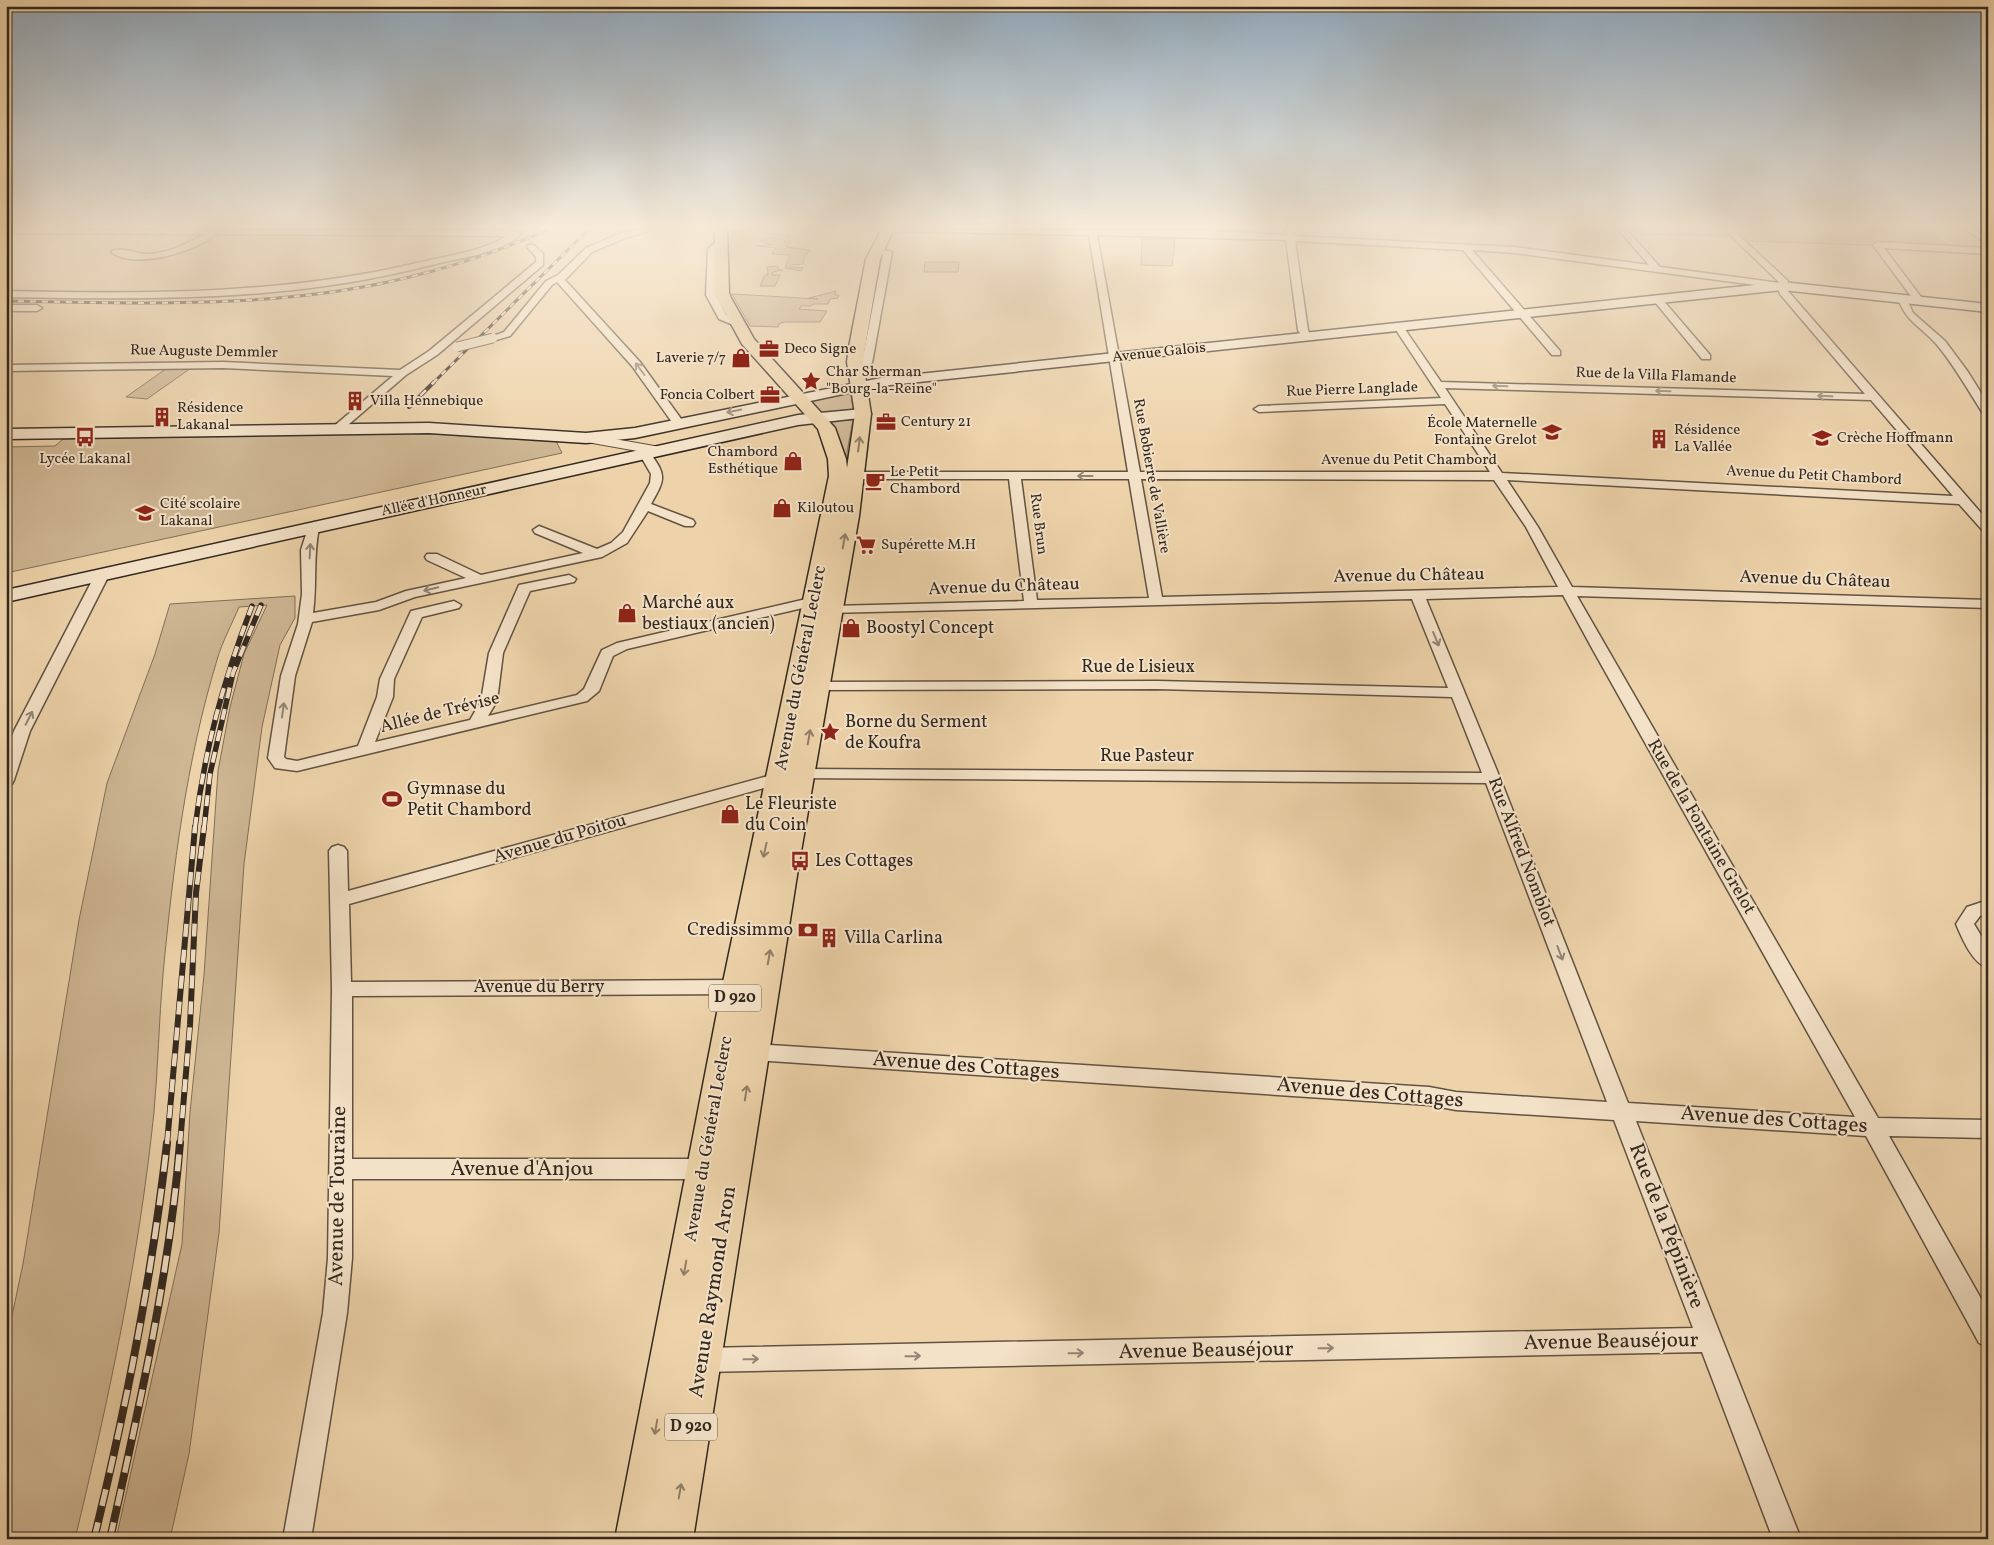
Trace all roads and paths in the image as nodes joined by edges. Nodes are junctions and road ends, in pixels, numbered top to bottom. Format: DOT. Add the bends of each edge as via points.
graph roads {
  1 [pos="494,301"];
  2 [pos="534,301"];
  3 [pos="578,301"];
  4 [pos="726,301"];
  5 [pos="865,301"];
  6 [pos="1104,301"];
  7 [pos="1299,301"];
  8 [pos="1511,301"];
  9 [pos="1647,301"];
  10 [pos="1659,301"];
  11 [pos="1791,301"];
  12 [pos="1904,301"];
  13 [pos="1919,301"];
  14 [pos="6,308"];
  15 [pos="38,308"];
  16 [pos="1988,308"];
  17 [pos="1522,314"];
  18 [pos="1399,327"];
  19 [pos="1306,337"];
  20 [pos="433,352"];
  21 [pos="1556,353"];
  22 [pos="1706,357"];
  23 [pos="1114,358"];
  24 [pos="6,368"];
  25 [pos="402,373"];
  26 [pos="858,378"];
  27 [pos="1436,385"];
  28 [pos="1874,397"];
  29 [pos="799,398"];
  30 [pos="1447,401"];
  31 [pos="1259,408"];
  32 [pos="1988,413"];
  33 [pos="863,414"];
  34 [pos="817,418"];
  35 [pos="678,423"];
  36 [pos="338,429"];
  37 [pos="6,434"];
  38 [pos="586,438"];
  39 [pos="653,453"];
  40 [pos="855,474"];
  41 [pos="1015,476"];
  42 [pos="1134,476"];
  43 [pos="1498,476"];
  44 [pos="1962,500"];
  45 [pos="645,504"];
  46 [pos="689,522"];
  47 [pos="313,528"];
  48 [pos="1988,529"];
  49 [pos="539,530"];
  50 [pos="598,554"];
  51 [pos="432,557"];
  52 [pos="102,575"];
  53 [pos="479,579"];
  54 [pos="569,579"];
  55 [pos="1569,591"];
  56 [pos="1417,594"];
  57 [pos="6,596"];
  58 [pos="1156,601"];
  59 [pos="1988,604"];
  60 [pos="454,605"];
  61 [pos="824,605"];
  62 [pos="1031,605"];
  63 [pos="305,619"];
  64 [pos="818,687"];
  65 [pos="1458,693"];
  66 [pos="476,723"];
  67 [pos="364,751"];
  68 [pos="276,758"];
  69 [pos="791,776"];
  70 [pos="1492,778"];
  71 [pos="6,780"];
  72 [pos="338,851"];
  73 [pos="340,900"];
  74 [pos="1988,907"];
  75 [pos="1988,961"];
  76 [pos="737,987"];
  77 [pos="342,989"];
  78 [pos="753,1052"];
  79 [pos="1620,1110"];
  80 [pos="1872,1127"];
  81 [pos="1988,1129"];
  82 [pos="740,1135"];
  83 [pos="341,1169"];
  84 [pos="704,1169"];
  85 [pos="1988,1335"];
  86 [pos="1711,1340"];
  87 [pos="702,1360"];
  88 [pos="297,1539"];
  89 [pos="636,1539"];
  90 [pos="672,1539"];
  91 [pos="1787,1539"];
  1 -- 20 [label="street"];
  2 -- 20 [label="street, bridge" via="507,334"];
  35 -- 3 [label="street, one-way" via="636,364"];
  4 -- 29 [label="main road, D 920" via="747,341"];
  5 -- 26 [label="main road, Avenue du Général Leclerc / D 920" via="857,347"];
  6 -- 23 [label="street, Rue Bobierre de Vallière"];
  7 -- 19 [label="street"];
  8 -- 17 [label="street"];
  9 -- 17 [label="main road, Avenue Galois"];
  10 -- 22 [label="street"];
  11 -- 28 [label="street"];
  12 -- 32 [label="street" via="1910,314 1941,343 1963,372"];
  13 -- 16 [label="main road, Avenue Galois"];
  14 -- 15 [label="street"];
  17 -- 18 [label="main road, Avenue Galois"];
  17 -- 21 [label="street"];
  18 -- 19 [label="main road, Avenue Galois"];
  18 -- 27 [label="street, Rue de la Fontaine Grelot"];
  19 -- 23 [label="main road, Avenue Galois"];
  20 -- 25 [label="street"];
  23 -- 26 [label="main road, Avenue Galois"];
  23 -- 42 [label="street, Rue Bobierre de Vallière"];
  24 -- 25 [label="street, Rue Auguste Demmler" via="223,365"];
  25 -- 36 [label="street"];
  26 -- 29 [label="main road, Avenue Galois"];
  26 -- 33 [label="main road, Avenue du Général Leclerc / D 920"];
  28 -- 27 [label="street, Rue de la Villa Flamande, one-way"];
  27 -- 30 [label="street, Rue de la Fontaine Grelot"];
  28 -- 44 [label="street"];
  29 -- 34 [label="main road, Avenue du Général Leclerc / D 920"];
  29 -- 35 [label="main road, Avenue Galois, one-way"];
  30 -- 31 [label="street, Rue Pierre Langlade"];
  30 -- 43 [label="street, Rue de la Fontaine Grelot"];
  33 -- 34 [label="main road, Allée d'Honneur"];
  40 -- 33 [label="main road, Avenue du Général Leclerc / D 920, one-way"];
  34 -- 39 [label="main road, Allée d'Honneur"];
  34 -- 61 [label="main road, Avenue du Général Leclerc / D 920" via="832,440 838,476"];
  35 -- 38 [label="main road, Avenue Galois"];
  36 -- 37 [label="main road, Avenue Galois"];
  36 -- 38 [label="main road, Avenue Galois" via="429,428"];
  38 -- 39 [label="street"];
  39 -- 45 [label="street" via="659,478"];
  39 -- 47 [label="main road, Allée d'Honneur"];
  40 -- 41 [label="street, Avenue du Petit Chambord"];
  61 -- 40 [label="main road, Avenue du Général Leclerc / D 920, one-way"];
  42 -- 41 [label="street, Avenue du Petit Chambord, one-way"];
  41 -- 62 [label="street, Rue Brun"];
  42 -- 43 [label="street, Avenue du Petit Chambord"];
  42 -- 58 [label="street, Rue Bobierre de Vallière"];
  43 -- 44 [label="street, Avenue du Petit Chambord"];
  43 -- 55 [label="street, Rue de la Fontaine Grelot"];
  44 -- 48 [label="street"];
  45 -- 46 [label="street"];
  45 -- 50 [label="street" via="623,542"];
  47 -- 52 [label="main road, Allée d'Honneur"];
  63 -- 47 [label="street, Allée de Trévise, one-way" via="310,587 308,550"];
  49 -- 50 [label="street"];
  50 -- 53 [label="street"];
  51 -- 53 [label="street"];
  52 -- 57 [label="main road, Allée d'Honneur"];
  71 -- 52 [label="street, one-way" via="22,731"];
  53 -- 63 [label="street, one-way" via="411,594 379,606"];
  54 -- 66 [label="street" via="524,588 496,653 489,701"];
  55 -- 56 [label="street, Avenue du Château"];
  55 -- 59 [label="street, Avenue du Château"];
  55 -- 80 [label="street, Rue de la Fontaine Grelot"];
  56 -- 58 [label="street, Avenue du Château"];
  56 -- 65 [label="street, Rue Alfred Nomblot, one-way"];
  58 -- 62 [label="street, Avenue du Château"];
  60 -- 67 [label="street" via="416,614 387,679 386,697"];
  61 -- 62 [label="street, Avenue du Château"];
  61 -- 64 [label="main road, Avenue du Général Leclerc / D 920"];
  61 -- 66 [label="street, Allée de Trévise" via="622,646 606,653 591,691 582,698"];
  61 -- 69 [label="main road, Avenue du Général Leclerc / D 920"];
  68 -- 63 [label="street, Allée de Trévise, one-way" via="288,676"];
  64 -- 65 [label="street, Rue de Lisieux" via="1157,685"];
  69 -- 64 [label="main road, Avenue du Général Leclerc / D 920, one-way"];
  65 -- 70 [label="street, Rue Alfred Nomblot"];
  66 -- 67 [label="street, Allée de Trévise"];
  67 -- 68 [label="street, Allée de Trévise" via="298,766 281,764"];
  69 -- 70 [label="street, Rue Pasteur"];
  69 -- 73 [label="street, Avenue du Poitou"];
  69 -- 76 [label="main road, Avenue du Général Leclerc / D 920, one-way"];
  78 -- 69 [label="main road, Avenue du Général Leclerc / D 920, one-way"];
  70 -- 79 [label="street, Rue Alfred Nomblot, one-way"];
  72 -- 73 [label="street, Avenue de Touraine"];
  73 -- 77 [label="street, Avenue de Touraine"];
  74 -- 75 [label="street" via="1968,915 1965,924"];
  76 -- 77 [label="street, Avenue du Berry"];
  76 -- 84 [label="main road, Avenue du Général Leclerc / D 920"];
  77 -- 83 [label="street, Avenue de Touraine"];
  78 -- 79 [label="street, Avenue des Cottages"];
  82 -- 78 [label="main road, Avenue du Général Leclerc / D 920, one-way"];
  79 -- 80 [label="street, Avenue des Cottages"];
  79 -- 86 [label="street, Rue de la Pépinière"];
  80 -- 81 [label="street, Avenue des Cottages"];
  80 -- 85 [label="street, Rue de la Fontaine Grelot"];
  82 -- 87 [label="main road, Avenue Raymond Aron / D 920"];
  83 -- 84 [label="street, Avenue d'Anjou"];
  83 -- 88 [label="street, Avenue de Touraine" via="340,1258 335,1313"];
  84 -- 89 [label="main road, Avenue du Général Leclerc / D 920, one-way"];
  87 -- 86 [label="street, Avenue Beauséjour, one-way"];
  86 -- 91 [label="street, Rue de la Pépinière"];
  90 -- 87 [label="main road, Avenue Raymond Aron / D 920, one-way"];
}
